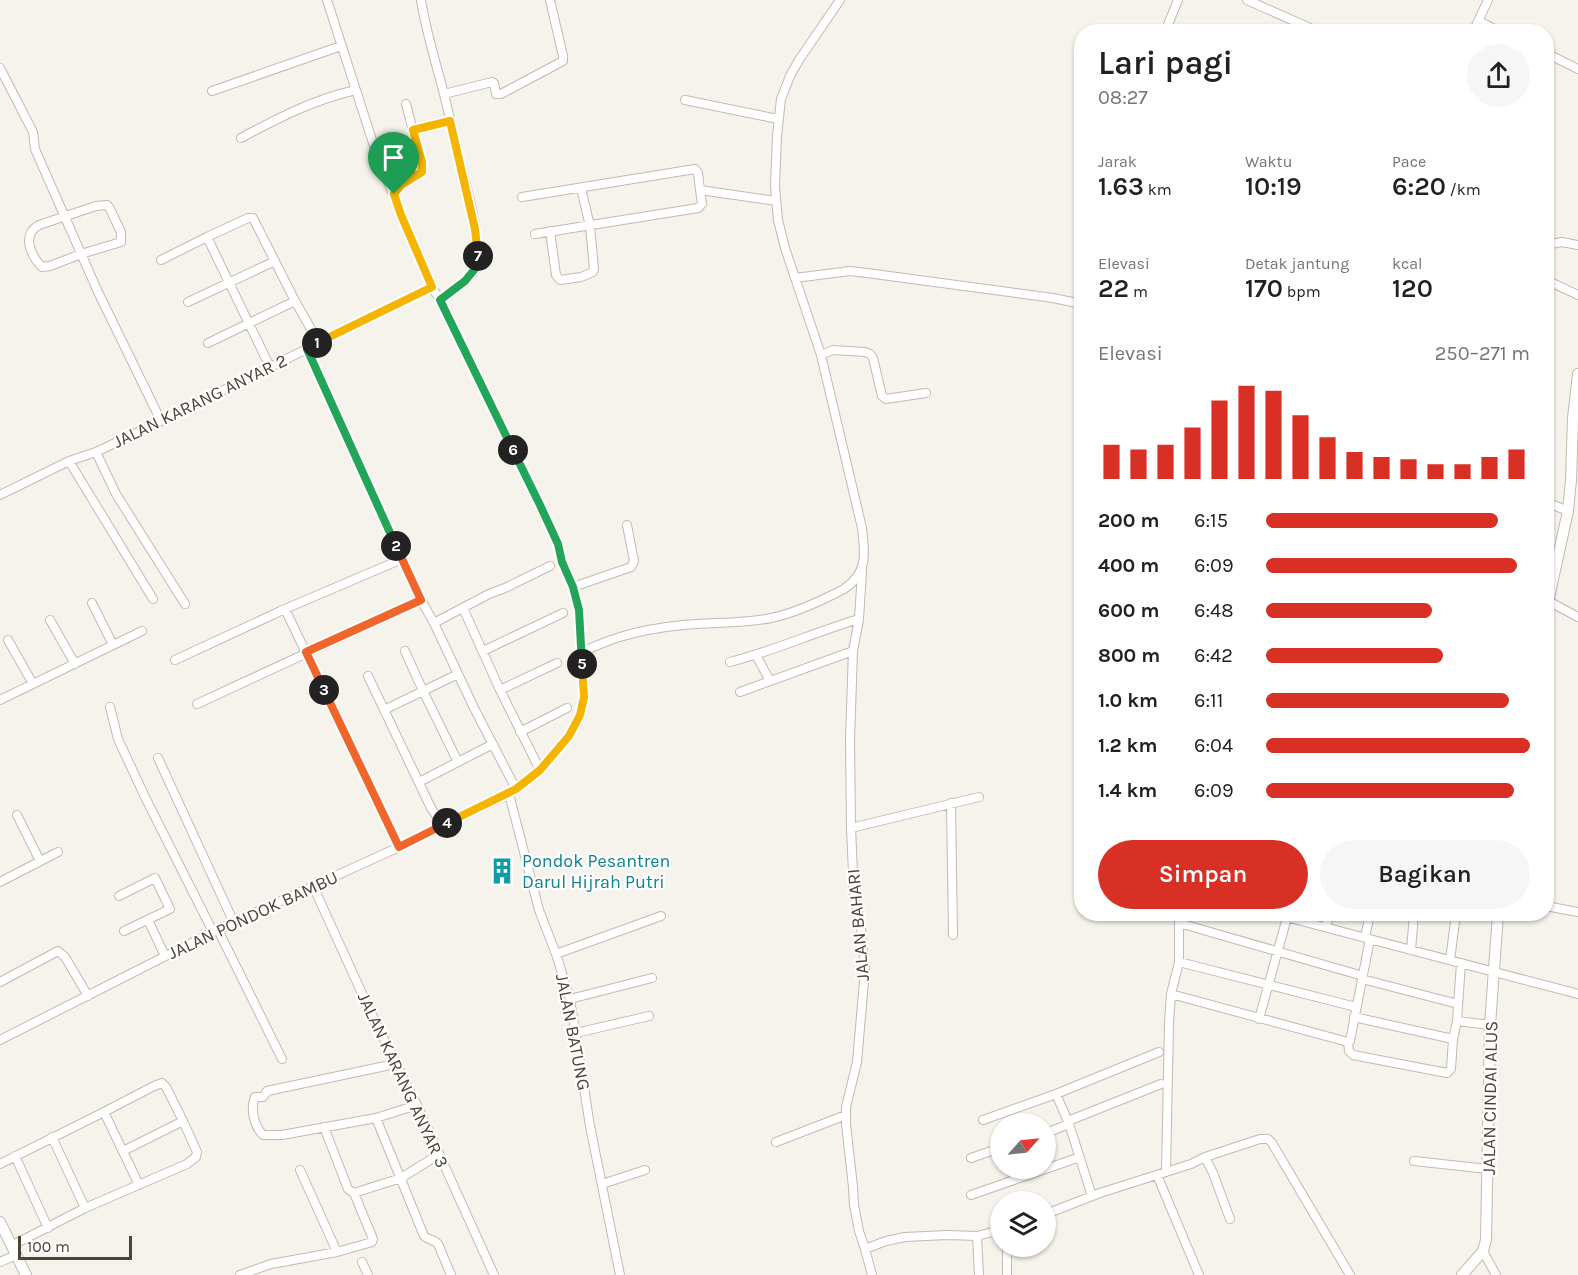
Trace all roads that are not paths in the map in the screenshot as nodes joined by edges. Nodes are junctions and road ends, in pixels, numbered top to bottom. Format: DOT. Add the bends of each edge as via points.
graph roads {
  1 [pos="327,0"];
  2 [pos="421,0"];
  3 [pos="550,0"];
  4 [pos="840,0"];
  5 [pos="1178,0"];
  6 [pos="1247,0"];
  7 [pos="1488,0"];
  8 [pos="1479,21"];
  9 [pos="1168,24"];
  10 [pos="1301,24"];
  11 [pos="1477,24"];
  12 [pos="1485,24"];
  13 [pos="341,45"];
  14 [pos="1554,57"];
  15 [pos="0,68"];
  16 [pos="1578,69"];
  17 [pos="356,90"];
  18 [pos="212,92"];
  19 [pos="444,94"];
  20 [pos="685,100"];
  21 [pos="406,104"];
  22 [pos="778,119"];
  23 [pos="450,121"];
  24 [pos="413,130"];
  25 [pos="241,138"];
  26 [pos="581,188"];
  27 [pos="700,190"];
  28 [pos="394,194"];
  29 [pos="522,197"];
  30 [pos="776,201"];
  31 [pos="64,216"];
  32 [pos="590,226"];
  33 [pos="550,231"];
  34 [pos="535,234"];
  35 [pos="207,237"];
  36 [pos="1554,244"];
  37 [pos="1578,244"];
  38 [pos="81,254"];
  39 [pos="161,260"];
  40 [pos="275,261"];
  41 [pos="795,278"];
  42 [pos="229,283"];
  43 [pos="1554,284"];
  44 [pos="432,287"];
  45 [pos="1578,295"];
  46 [pos="440,300"];
  47 [pos="295,301"];
  48 [pos="188,302"];
  49 [pos="1074,302"];
  50 [pos="249,324"];
  51 [pos="208,343"];
  52 [pos="319,343"];
  53 [pos="307,349"];
  54 [pos="821,355"];
  55 [pos="270,367"];
  56 [pos="1578,374"];
  57 [pos="926,393"];
  58 [pos="1575,419"];
  59 [pos="161,421"];
  60 [pos="96,452"];
  61 [pos="69,461"];
  62 [pos="0,495"];
  63 [pos="1554,505"];
  64 [pos="1568,511"];
  65 [pos="627,525"];
  66 [pos="402,559"];
  67 [pos="550,566"];
  68 [pos="862,570"];
  69 [pos="1554,578"];
  70 [pos="573,587"];
  71 [pos="153,599"];
  72 [pos="421,600"];
  73 [pos="92,603"];
  74 [pos="184,604"];
  75 [pos="463,608"];
  76 [pos="285,609"];
  77 [pos="1554,609"];
  78 [pos="564,613"];
  79 [pos="1578,617"];
  80 [pos="859,619"];
  81 [pos="50,620"];
  82 [pos="434,623"];
  83 [pos="142,631"];
  84 [pos="8,640"];
  85 [pos="113,645"];
  86 [pos="405,651"];
  87 [pos="483,651"];
  88 [pos="854,651"];
  89 [pos="306,652"];
  90 [pos="581,652"];
  91 [pos="756,655"];
  92 [pos="175,660"];
  93 [pos="730,662"];
  94 [pos="557,663"];
  95 [pos="75,664"];
  96 [pos="458,674"];
  97 [pos="368,676"];
  98 [pos="770,681"];
  99 [pos="33,684"];
  100 [pos="500,690"];
  101 [pos="423,691"];
  102 [pos="740,692"];
  103 [pos="0,700"];
  104 [pos="197,704"];
  105 [pos="110,707"];
  106 [pos="567,708"];
  107 [pos="384,710"];
  108 [pos="520,732"];
  109 [pos="493,744"];
  110 [pos="158,758"];
  111 [pos="458,762"];
  112 [pos="540,770"];
  113 [pos="419,782"];
  114 [pos="512,791"];
  115 [pos="978,797"];
  116 [pos="951,803"];
  117 [pos="17,815"];
  118 [pos="443,825"];
  119 [pos="851,828"];
  120 [pos="399,847"];
  121 [pos="58,852"];
  122 [pos="40,861"];
  123 [pos="0,882"];
  124 [pos="313,886"];
  125 [pos="119,896"];
  126 [pos="1554,908"];
  127 [pos="1578,912"];
  128 [pos="661,916"];
  129 [pos="148,920"];
  130 [pos="1179,921"];
  131 [pos="1188,921"];
  132 [pos="1285,921"];
  133 [pos="1306,921"];
  134 [pos="1327,921"];
  135 [pos="1369,921"];
  136 [pos="1413,921"];
  137 [pos="1455,921"];
  138 [pos="1498,921"];
  139 [pos="234,923"];
  140 [pos="1326,927"];
  141 [pos="124,931"];
  142 [pos="216,931"];
  143 [pos="953,935"];
  144 [pos="1368,938"];
  145 [pos="1411,950"];
  146 [pos="1277,952"];
  147 [pos="556,954"];
  148 [pos="165,956"];
  149 [pos="1450,960"];
  150 [pos="1179,962"];
  151 [pos="1461,963"];
  152 [pos="1495,972"];
  153 [pos="652,978"];
  154 [pos="1363,978"];
  155 [pos="0,982"];
  156 [pos="1268,985"];
  157 [pos="1171,994"];
  158 [pos="1578,994"];
  159 [pos="88,996"];
  160 [pos="570,999"];
  161 [pos="1458,1004"];
  162 [pos="1356,1007"];
  163 [pos="649,1016"];
  164 [pos="1354,1017"];
  165 [pos="1259,1019"];
  166 [pos="1456,1021"];
  167 [pos="1490,1025"];
  168 [pos="576,1033"];
  169 [pos="1454,1039"];
  170 [pos="0,1040"];
  171 [pos="1348,1042"];
  172 [pos="1159,1052"];
  173 [pos="282,1059"];
  174 [pos="395,1064"];
  175 [pos="1161,1084"];
  176 [pos="1056,1094"];
  177 [pos="417,1105"];
  178 [pos="104,1112"];
  179 [pos="846,1115"];
  180 [pos="376,1118"];
  181 [pos="983,1120"];
  182 [pos="183,1121"];
  183 [pos="1069,1123"];
  184 [pos="324,1127"];
  185 [pos="1056,1128"];
  186 [pos="52,1137"];
  187 [pos="776,1142"];
  188 [pos="990,1151"];
  189 [pos="123,1152"];
  190 [pos="438,1155"];
  191 [pos="15,1156"];
  192 [pos="1080,1157"];
  193 [pos="1204,1157"];
  194 [pos="971,1158"];
  195 [pos="1414,1161"];
  196 [pos="0,1164"];
  197 [pos="1488,1169"];
  198 [pos="300,1170"];
  199 [pos="645,1170"];
  200 [pos="1166,1172"];
  201 [pos="1157,1175"];
  202 [pos="401,1178"];
  203 [pos="602,1184"];
  204 [pos="138,1185"];
  205 [pos="354,1193"];
  206 [pos="971,1195"];
  207 [pos="1092,1196"];
  208 [pos="86,1208"];
  209 [pos="1056,1210"];
  210 [pos="1230,1219"];
  211 [pos="0,1222"];
  212 [pos="48,1228"];
  213 [pos="990,1233"];
  214 [pos="977,1236"];
  215 [pos="865,1248"];
  216 [pos="14,1250"];
  217 [pos="1483,1251"];
  218 [pos="337,1252"];
  219 [pos="1007,1257"];
  220 [pos="0,1262"];
  221 [pos="362,1262"];
  222 [pos="26,1275"];
  223 [pos="240,1275"];
  224 [pos="368,1275"];
  225 [pos="451,1275"];
  226 [pos="494,1275"];
  227 [pos="620,1275"];
  228 [pos="872,1275"];
  229 [pos="979,1275"];
  230 [pos="1007,1275"];
  231 [pos="1199,1275"];
  232 [pos="1350,1275"];
  233 [pos="1462,1275"];
  234 [pos="1496,1275"];
  1 -- 13 [label="street, JALAN PONDOK BAMBU"];
  2 -- 19 [label="street"];
  3 -- 19 [label="street" via="563,61 501,94 496,94 492,82"];
  4 -- 22 [label="street, JALAN BAHARI" via="790,76"];
  5 -- 9 [label="street"];
  6 -- 10 [label="street"];
  7 -- 8 [label="street"];
  8 -- 11 [label="street"];
  8 -- 12 [label="street"];
  13 -- 17 [label="street, JALAN PONDOK BAMBU"];
  13 -- 18 [label="street"];
  14 -- 16 [label="street"];
  15 -- 31 [label="street" via="33,132 35,149"];
  17 -- 25 [label="street" via="287,114"];
  17 -- 28 [label="street, JALAN PONDOK BAMBU"];
  19 -- 23 [label="street"];
  20 -- 22 [label="street"];
  21 -- 24 [label="street"];
  22 -- 30 [label="street, JALAN BAHARI"];
  23 -- 24 [label="street"];
  23 -- 46 [label="street" via="478,256 465,281"];
  24 -- 28 [label="street" via="422,172"];
  26 -- 27 [label="street" via="695,169"];
  26 -- 29 [label="street"];
  26 -- 32 [label="street"];
  27 -- 30 [label="street"];
  27 -- 32 [label="street" via="702,204 698,208"];
  28 -- 44 [label="street, JALAN PONDOK BAMBU"];
  30 -- 41 [label="street, JALAN BAHARI"];
  31 -- 38 [label="street"];
  31 -- 38 [label="street" via="31,230 34,255 45,267"];
  31 -- 38 [label="street" via="106,205 121,232 118,244"];
  32 -- 33 [label="street"];
  32 -- 33 [label="street" via="594,269 590,275 571,279 560,280 556,275"];
  33 -- 34 [label="street"];
  35 -- 39 [label="street"];
  35 -- 40 [label="street" via="253,218"];
  35 -- 42 [label="street"];
  36 -- 37 [label="street"];
  38 -- 59 [label="street"];
  40 -- 42 [label="street"];
  40 -- 47 [label="street"];
  41 -- 49 [label="street" via="850,271"];
  41 -- 54 [label="street, JALAN BAHARI"];
  42 -- 48 [label="street"];
  42 -- 50 [label="street"];
  43 -- 45 [label="street"];
  44 -- 46 [label="street, JALAN PONDOK BAMBU"];
  44 -- 52 [label="street, JALAN KARANG ANYAR 2"];
  46 -- 70 [label="street, JALAN PONDOK BAMBU" via="540,505"];
  47 -- 50 [label="street"];
  47 -- 52 [label="street"];
  50 -- 51 [label="street"];
  50 -- 55 [label="street"];
  52 -- 53 [label="street, JALAN KARANG ANYAR 2"];
  53 -- 55 [label="street, JALAN KARANG ANYAR 2"];
  53 -- 66 [label="street, JALAN BATUNG"];
  54 -- 57 [label="street" via="833,351 870,354 884,399"];
  54 -- 68 [label="street, JALAN BAHARI" via="862,528"];
  55 -- 59 [label="street, JALAN KARANG ANYAR 2"];
  56 -- 58 [label="street"];
  58 -- 64 [label="street"];
  59 -- 60 [label="street, JALAN KARANG ANYAR 2"];
  60 -- 61 [label="street, JALAN KARANG ANYAR 2"];
  60 -- 74 [label="street" via="116,494"];
  61 -- 62 [label="street, JALAN KARANG ANYAR 2"];
  61 -- 71 [label="street"];
  63 -- 64 [label="street"];
  64 -- 69 [label="street"];
  65 -- 70 [label="street" via="634,561 631,567"];
  66 -- 72 [label="street, JALAN BATUNG"];
  66 -- 76 [label="street"];
  67 -- 75 [label="street"];
  68 -- 80 [label="street, JALAN BAHARI"];
  68 -- 90 [label="street" via="844,590 782,615 682,625 621,637"];
  70 -- 90 [label="street, JALAN PONDOK BAMBU" via="579,610"];
  72 -- 82 [label="street, JALAN BATUNG"];
  72 -- 89 [label="street"];
  73 -- 85 [label="street"];
  75 -- 82 [label="street"];
  75 -- 87 [label="street"];
  76 -- 89 [label="street"];
  76 -- 92 [label="street"];
  77 -- 79 [label="street"];
  78 -- 87 [label="street"];
  80 -- 88 [label="street, JALAN BAHARI"];
  80 -- 91 [label="street"];
  81 -- 95 [label="street"];
  82 -- 96 [label="street, JALAN BATUNG"];
  83 -- 85 [label="street"];
  84 -- 99 [label="street"];
  85 -- 95 [label="street"];
  86 -- 101 [label="street"];
  87 -- 100 [label="street"];
  88 -- 98 [label="street"];
  88 -- 119 [label="street, JALAN BAHARI"];
  89 -- 104 [label="street"];
  89 -- 120 [label="street"];
  90 -- 112 [label="street, JALAN PONDOK BAMBU" via="584,697 580,715 569,736"];
  91 -- 93 [label="street"];
  91 -- 98 [label="street"];
  94 -- 100 [label="street"];
  95 -- 99 [label="street"];
  96 -- 101 [label="street"];
  96 -- 109 [label="street, JALAN BATUNG"];
  97 -- 107 [label="street"];
  98 -- 102 [label="street"];
  99 -- 103 [label="street"];
  100 -- 108 [label="street"];
  101 -- 107 [label="street"];
  101 -- 111 [label="street"];
  105 -- 142 [label="street" via="118,739 145,797"];
  106 -- 108 [label="street"];
  107 -- 113 [label="street"];
  108 -- 112 [label="street"];
  109 -- 111 [label="street"];
  109 -- 114 [label="street, JALAN BATUNG"];
  110 -- 139 [label="street"];
  111 -- 113 [label="street"];
  112 -- 114 [label="street, JALAN PONDOK BAMBU"];
  113 -- 118 [label="street"];
  114 -- 118 [label="street, JALAN PONDOK BAMBU"];
  114 -- 147 [label="street, JALAN BATUNG" via="539,910"];
  115 -- 116 [label="street"];
  116 -- 119 [label="street"];
  116 -- 143 [label="street"];
  117 -- 122 [label="street"];
  118 -- 120 [label="street, JALAN PONDOK BAMBU"];
  119 -- 179 [label="street, JALAN BAHARI" via="854,895 865,970 858,1062"];
  120 -- 124 [label="street, JALAN PONDOK BAMBU"];
  121 -- 122 [label="street"];
  122 -- 123 [label="street"];
  124 -- 139 [label="street, JALAN PONDOK BAMBU"];
  124 -- 174 [label="street, JALAN KARANG ANYAR 3"];
  125 -- 129 [label="street" via="155,878 170,909"];
  126 -- 127 [label="street"];
  128 -- 147 [label="street"];
  129 -- 141 [label="street"];
  129 -- 148 [label="street"];
  130 -- 150 [label="street"];
  131 -- 146 [label="street"];
  132 -- 146 [label="street"];
  133 -- 140 [label="street"];
  134 -- 140 [label="street"];
  135 -- 144 [label="street"];
  136 -- 145 [label="street"];
  137 -- 149 [label="street"];
  138 -- 152 [label="street, JALAN CINDAI ALUS"];
  139 -- 142 [label="street, JALAN PONDOK BAMBU"];
  140 -- 144 [label="street"];
  142 -- 148 [label="street, JALAN PONDOK BAMBU"];
  142 -- 173 [label="street"];
  144 -- 145 [label="street"];
  144 -- 154 [label="street"];
  145 -- 149 [label="street"];
  146 -- 154 [label="street"];
  146 -- 156 [label="street"];
  147 -- 160 [label="street, JALAN BATUNG"];
  148 -- 159 [label="street, JALAN PONDOK BAMBU"];
  149 -- 151 [label="street"];
  150 -- 156 [label="street"];
  150 -- 157 [label="street"];
  151 -- 152 [label="street"];
  151 -- 161 [label="street"];
  152 -- 158 [label="street"];
  152 -- 167 [label="street, JALAN CINDAI ALUS"];
  153 -- 160 [label="street"];
  154 -- 161 [label="street"];
  154 -- 162 [label="street"];
  155 -- 159 [label="street" via="58,951"];
  156 -- 162 [label="street"];
  156 -- 165 [label="street"];
  157 -- 165 [label="street"];
  157 -- 200 [label="street"];
  159 -- 170 [label="street, JALAN PONDOK BAMBU"];
  160 -- 168 [label="street, JALAN BATUNG"];
  161 -- 166 [label="street"];
  162 -- 164 [label="street"];
  163 -- 168 [label="street"];
  164 -- 169 [label="street"];
  164 -- 171 [label="street"];
  165 -- 171 [label="street"];
  166 -- 167 [label="street"];
  166 -- 169 [label="street"];
  167 -- 197 [label="street, JALAN CINDAI ALUS"];
  168 -- 203 [label="street, JALAN BATUNG"];
  169 -- 171 [label="street" via="1451,1069 1447,1073 1353,1055"];
  172 -- 176 [label="street"];
  174 -- 177 [label="street, JALAN KARANG ANYAR 3"];
  174 -- 184 [label="street" via="267,1091 263,1097 255,1097 258,1130 263,1135"];
  175 -- 183 [label="street"];
  176 -- 181 [label="street"];
  176 -- 183 [label="street"];
  177 -- 180 [label="street"];
  177 -- 190 [label="street, JALAN KARANG ANYAR 3"];
  178 -- 182 [label="street" via="162,1083"];
  178 -- 186 [label="street"];
  178 -- 189 [label="street"];
  179 -- 187 [label="street"];
  179 -- 215 [label="street, JALAN BAHARI" via="854,1205"];
  180 -- 184 [label="street"];
  180 -- 202 [label="street"];
  182 -- 189 [label="street"];
  182 -- 204 [label="street" via="196,1157"];
  183 -- 185 [label="street"];
  183 -- 192 [label="street"];
  184 -- 205 [label="street" via="348,1189"];
  186 -- 191 [label="street"];
  186 -- 208 [label="street"];
  188 -- 194 [label="street"];
  189 -- 204 [label="street"];
  190 -- 202 [label="street"];
  190 -- 226 [label="street, JALAN KARANG ANYAR 3"];
  191 -- 196 [label="street"];
  191 -- 212 [label="street"];
  192 -- 206 [label="street"];
  192 -- 207 [label="street"];
  193 -- 200 [label="street"];
  193 -- 210 [label="street"];
  193 -- 232 [label="street" via="1268,1139"];
  195 -- 197 [label="street"];
  197 -- 217 [label="street, JALAN CINDAI ALUS"];
  198 -- 218 [label="street"];
  199 -- 203 [label="street"];
  200 -- 201 [label="street"];
  201 -- 207 [label="street"];
  201 -- 231 [label="street"];
  202 -- 205 [label="street"];
  202 -- 225 [label="street" via="424,1236 438,1244"];
  203 -- 227 [label="street, JALAN BATUNG"];
  204 -- 208 [label="street"];
  205 -- 218 [label="street" via="373,1239"];
  207 -- 209 [label="street"];
  208 -- 212 [label="street"];
  211 -- 216 [label="street"];
  212 -- 216 [label="street"];
  213 -- 214 [label="street"];
  214 -- 215 [label="street" via="905,1237"];
  214 -- 229 [label="street"];
  215 -- 228 [label="street, JALAN BAHARI"];
  216 -- 220 [label="street"];
  216 -- 222 [label="street"];
  217 -- 233 [label="street"];
  217 -- 234 [label="street"];
  218 -- 223 [label="street" via="271,1264"];
  219 -- 230 [label="street"];
  221 -- 224 [label="street"];
}
